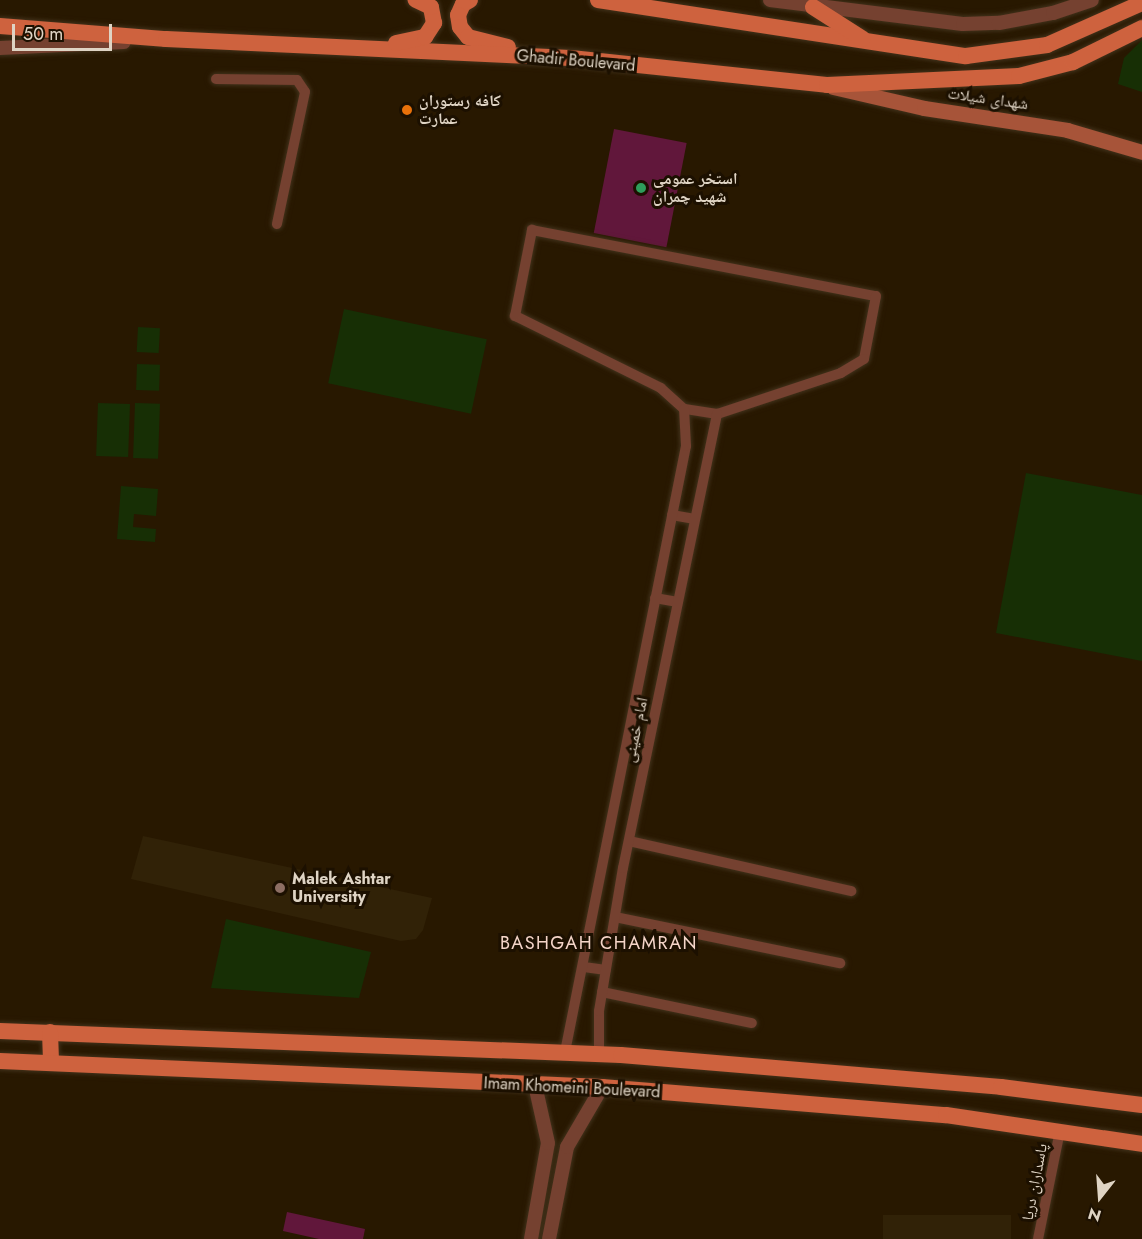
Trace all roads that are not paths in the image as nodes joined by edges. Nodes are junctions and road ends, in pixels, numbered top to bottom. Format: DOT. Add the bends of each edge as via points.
graph roads {
  1 [pos="416,0"];
  2 [pos="470,0"];
  3 [pos="598,0"];
  4 [pos="770,0"];
  5 [pos="1092,0"];
  6 [pos="622,2"];
  7 [pos="1142,3"];
  8 [pos="813,8"];
  9 [pos="0,26"];
  10 [pos="1142,28"];
  11 [pos="166,39"];
  12 [pos="869,43"];
  13 [pos="341,46"];
  14 [pos="0,48"];
  15 [pos="555,58"];
  16 [pos="216,79"];
  17 [pos="827,85"];
  18 [pos="1142,152"];
  19 [pos="277,224"];
  20 [pos="684,409"];
  21 [pos="717,414"];
  22 [pos="672,515"];
  23 [pos="695,519"];
  24 [pos="655,598"];
  25 [pos="678,602"];
  26 [pos="639,685"];
  27 [pos="660,688"];
  28 [pos="622,775"];
  29 [pos="642,779"];
  30 [pos="629,842"];
  31 [pos="605,860"];
  32 [pos="624,863"];
  33 [pos="851,891"];
  34 [pos="615,917"];
  35 [pos="840,963"];
  36 [pos="584,967"];
  37 [pos="606,970"];
  38 [pos="602,992"];
  39 [pos="752,1023"];
  40 [pos="0,1031"];
  41 [pos="50,1032"];
  42 [pos="565,1052"];
  43 [pos="599,1054"];
  44 [pos="0,1060"];
  45 [pos="51,1063"];
  46 [pos="535,1085"];
  47 [pos="602,1087"];
  48 [pos="1142,1105"];
  49 [pos="1060,1131"];
  50 [pos="1142,1144"];
  51 [pos="536,1214"];
  52 [pos="553,1219"];
  53 [pos="531,1239"];
  54 [pos="549,1239"];
  55 [pos="1038,1239"];
  1 -- 13 [label="main road" via="431,7 434,23 425,37"];
  2 -- 15 [label="main road" via="463,4 459,15 460,27 468,37"];
  3 -- 6 [label="main road"];
  4 -- 8 [label="street"];
  5 -- 8 [label="street" via="1053,13 975,24"];
  6 -- 12 [label="main road"];
  7 -- 12 [label="main road" via="1072,36 1009,53 951,56"];
  8 -- 12 [label="main road"];
  9 -- 11 [label="main road, Ghadir Boulevard"];
  10 -- 17 [label="main road, Ghadir Boulevard" via="1073,62 1018,76"];
  11 -- 13 [label="main road, Ghadir Boulevard"];
  11 -- 14 [label="street"];
  13 -- 15 [label="main road, Ghadir Boulevard"];
  15 -- 17 [label="main road, Ghadir Boulevard"];
  16 -- 19 [label="street" via="297,80 305,92"];
  17 -- 18 [label="main road, شهدای شیلات" via="924,108 1066,130"];
  20 -- 21 [label="street"];
  20 -- 21 [label="street" via="661,388 515,316 532,230 876,296 864,359 841,373"];
  20 -- 22 [label="street" via="686,446"];
  21 -- 23 [label="street, امام خمینی"];
  22 -- 23 [label="street"];
  22 -- 24 [label="street"];
  23 -- 25 [label="street, امام خمینی"];
  24 -- 25 [label="street"];
  24 -- 26 [label="street"];
  25 -- 27 [label="street, امام خمینی"];
  26 -- 27 [label="street"];
  26 -- 28 [label="street"];
  27 -- 29 [label="street, امام خمینی"];
  28 -- 29 [label="street"];
  28 -- 31 [label="street"];
  29 -- 30 [label="street, امام خمینی"];
  30 -- 32 [label="street, امام خمینی"];
  30 -- 33 [label="street"];
  31 -- 32 [label="street"];
  31 -- 36 [label="street"];
  32 -- 34 [label="street, امام خمینی"];
  34 -- 35 [label="street"];
  34 -- 37 [label="street, امام خمینی"];
  36 -- 37 [label="street"];
  36 -- 42 [label="street"];
  37 -- 38 [label="street, امام خمینی"];
  38 -- 39 [label="street"];
  38 -- 43 [label="street, امام خمینی"];
  40 -- 41 [label="main road, Imam Khomeini Boulevard"];
  41 -- 42 [label="main road, Imam Khomeini Boulevard"];
  41 -- 45 [label="main road"];
  42 -- 43 [label="main road, Imam Khomeini Boulevard"];
  43 -- 48 [label="main road, Imam Khomeini Boulevard" via="1001,1087"];
  44 -- 45 [label="main road, Imam Khomeini Boulevard"];
  45 -- 46 [label="main road, Imam Khomeini Boulevard"];
  46 -- 47 [label="main road, Imam Khomeini Boulevard"];
  46 -- 51 [label="street" via="548,1143"];
  47 -- 49 [label="main road, Imam Khomeini Boulevard" via="946,1115"];
  47 -- 52 [label="street" via="567,1147"];
  49 -- 50 [label="main road, Imam Khomeini Boulevard"];
  49 -- 55 [label="street, پاسداران دریا"];
  51 -- 52 [label="street"];
  51 -- 53 [label="street"];
  52 -- 54 [label="street"];
}
